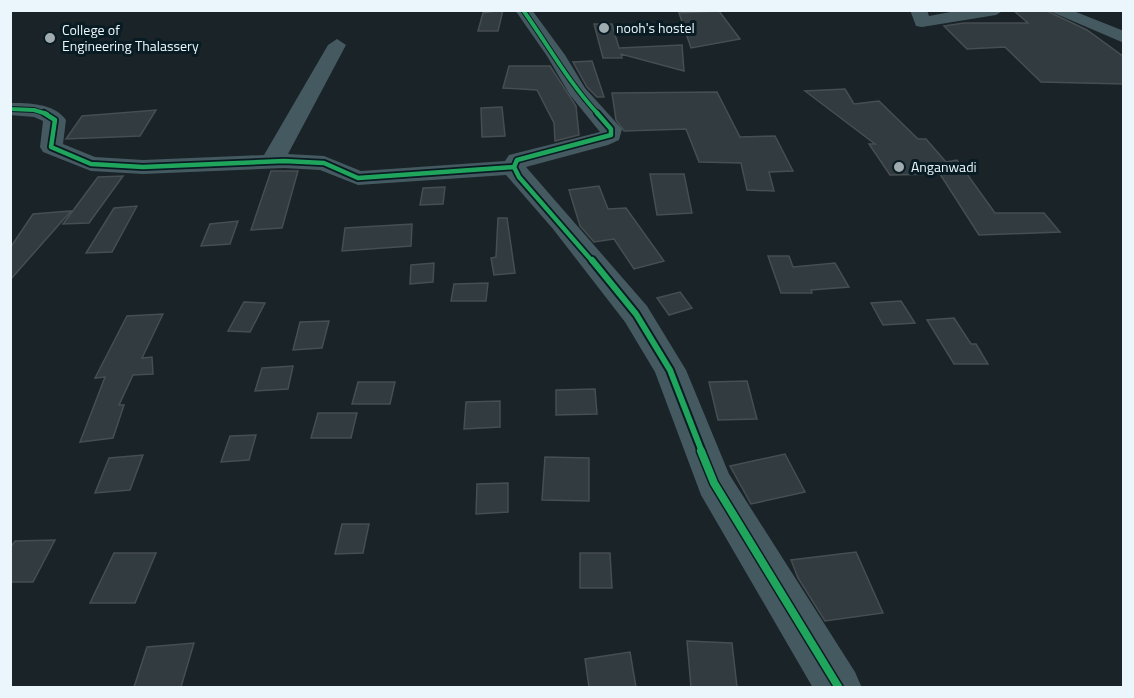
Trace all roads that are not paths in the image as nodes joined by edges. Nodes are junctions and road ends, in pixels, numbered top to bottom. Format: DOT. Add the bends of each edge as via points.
graph roads {
  1 [pos="523,10"];
  2 [pos="996,10"];
  3 [pos="1055,10"];
  4 [pos="916,21"];
  5 [pos="1124,38"];
  6 [pos="337,45"];
  7 [pos="10,109"];
  8 [pos="272,162"];
  9 [pos="514,167"];
  10 [pos="839,687"];
  1 -- 9 [label="street" via="577,91 611,129 611,135 517,160"];
  2 -- 4 [label="street"];
  3 -- 5 [label="street"];
  6 -- 8 [label="street"];
  7 -- 8 [label="street" via="50,115 54,120 51,147 91,164"];
  8 -- 9 [label="street" via="324,162 358,178"];
  9 -- 10 [label="street" via="636,314 670,370 714,483"];
}
